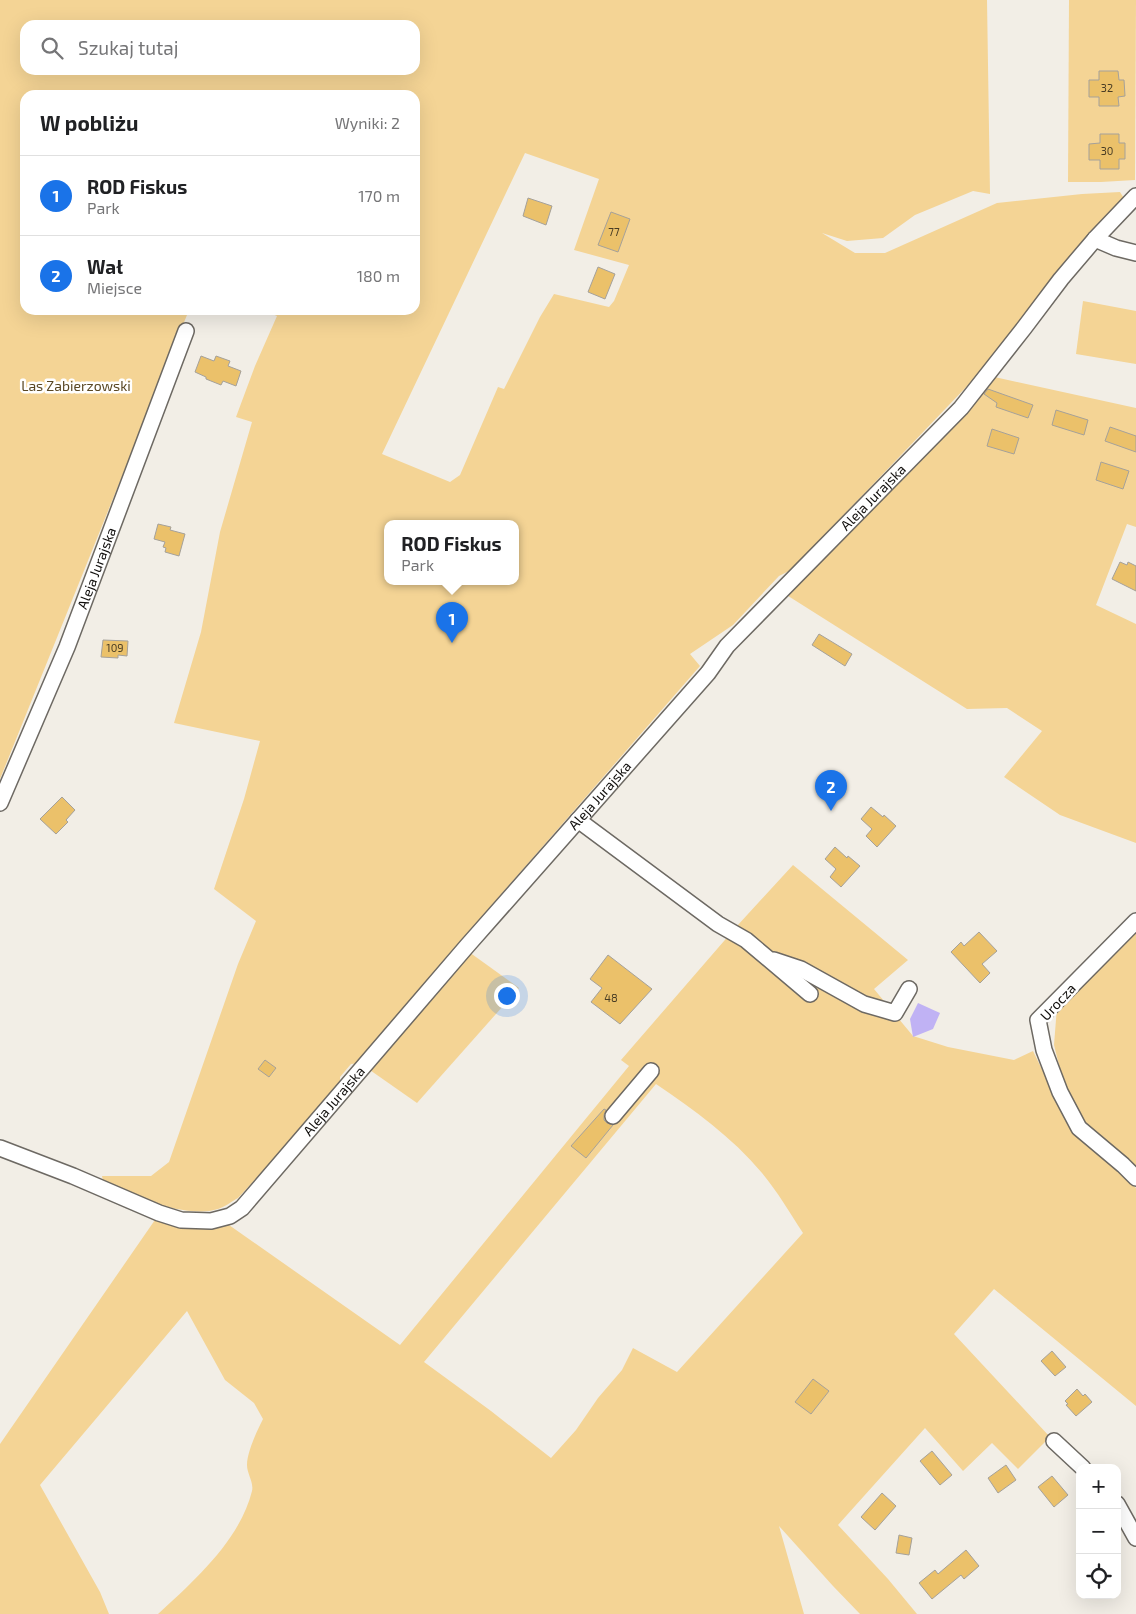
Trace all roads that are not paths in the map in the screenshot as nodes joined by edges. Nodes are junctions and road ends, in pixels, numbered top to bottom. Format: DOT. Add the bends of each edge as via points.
graph roads {
  1 [pos="1136,196"];
  2 [pos="1095,239"];
  3 [pos="1136,253"];
  4 [pos="186,331"];
  5 [pos="0,803"];
  6 [pos="578,820"];
  7 [pos="1136,921"];
  8 [pos="765,957"];
  9 [pos="909,990"];
  10 [pos="810,994"];
  11 [pos="651,1071"];
  12 [pos="613,1116"];
  13 [pos="0,1148"];
  14 [pos="1136,1178"];
  15 [pos="1054,1441"];
  16 [pos="1080,1464"];
  17 [pos="1120,1509"];
  18 [pos="1136,1538"];
  1 -- 2 [label="street, Aleja Jurajska"];
  2 -- 3 [label="street"];
  2 -- 6 [label="street, Aleja Jurajska" via="961,408 727,646 708,674"];
  4 -- 5 [label="street, Aleja Jurajska" via="67,647"];
  6 -- 8 [label="street"];
  6 -- 13 [label="street, Aleja Jurajska" via="242,1208 230,1216 211,1221 181,1220"];
  7 -- 14 [label="street, Urocza" via="1038,1020 1044,1050 1060,1092 1079,1128"];
  8 -- 9 [label="street" via="801,969 864,1004 895,1013"];
  8 -- 10 [label="street"];
  11 -- 12 [label="street"];
  15 -- 16 [label="street"];
  17 -- 18 [label="street"];
}
